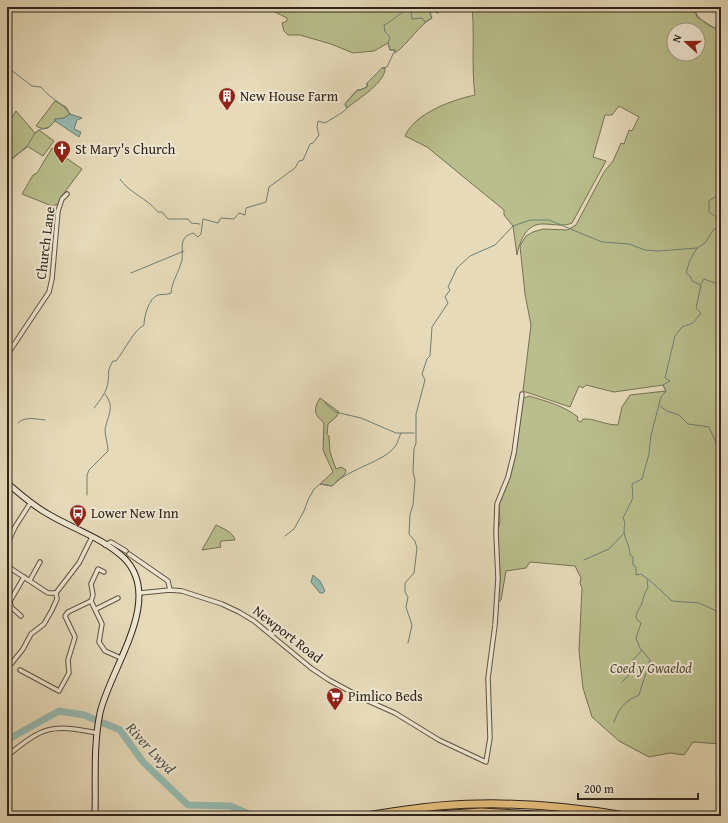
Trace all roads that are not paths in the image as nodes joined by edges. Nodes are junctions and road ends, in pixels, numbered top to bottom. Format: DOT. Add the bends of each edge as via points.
graph roads {
  1 [pos="67,194"];
  2 [pos="7,355"];
  3 [pos="522,394"];
  4 [pos="7,483"];
  5 [pos="31,502"];
  6 [pos="92,537"];
  7 [pos="7,545"];
  8 [pos="105,545"];
  9 [pos="40,562"];
  10 [pos="7,566"];
  11 [pos="104,572"];
  12 [pos="24,577"];
  13 [pos="30,580"];
  14 [pos="170,590"];
  15 [pos="56,593"];
  16 [pos="140,593"];
  17 [pos="118,598"];
  18 [pos="91,601"];
  19 [pos="96,608"];
  20 [pos="21,616"];
  21 [pos="121,658"];
  22 [pos="7,669"];
  23 [pos="20,670"];
  24 [pos="97,733"];
  25 [pos="7,756"];
  26 [pos="95,816"];
  27 [pos="367,816"];
  28 [pos="422,816"];
  29 [pos="553,816"];
  30 [pos="626,816"];
  1 -- 2 [label="street, Church Lane" via="62,199 58,211 49,292"];
  3 -- 14 [label="street, Newport Road" via="514,453 497,504 498,578 488,678 490,738 486,762 439,740 396,714 329,680 239,612 182,591"];
  4 -- 5 [label="street"];
  5 -- 6 [label="street"];
  5 -- 7 [label="street"];
  6 -- 8 [label="street"];
  6 -- 15 [label="street" via="79,563"];
  8 -- 14 [label="street" via="111,542 128,553 168,581"];
  8 -- 16 [label="street" via="132,568"];
  9 -- 13 [label="street"];
  10 -- 12 [label="street"];
  11 -- 18 [label="street" via="98,569 91,584"];
  12 -- 13 [label="street"];
  12 -- 20 [label="street" via="10,601 11,607"];
  13 -- 15 [label="street" via="48,593"];
  14 -- 16 [label="street, Newport Road"];
  15 -- 22 [label="street" via="57,599 44,624 31,634"];
  16 -- 21 [label="street" via="136,620"];
  17 -- 19 [label="street"];
  18 -- 19 [label="street"];
  18 -- 23 [label="street" via="65,616 75,637 68,660 69,673 58,691"];
  19 -- 21 [label="street" via="102,624 99,642 105,650"];
  21 -- 24 [label="street" via="109,684"];
  24 -- 25 [label="street" via="54,728 26,740"];
  24 -- 26 [label="street"];
  27 -- 30 [label="highway" via="427,807 479,804 586,810"];
  28 -- 29 [label="highway" via="481,812"];
}
